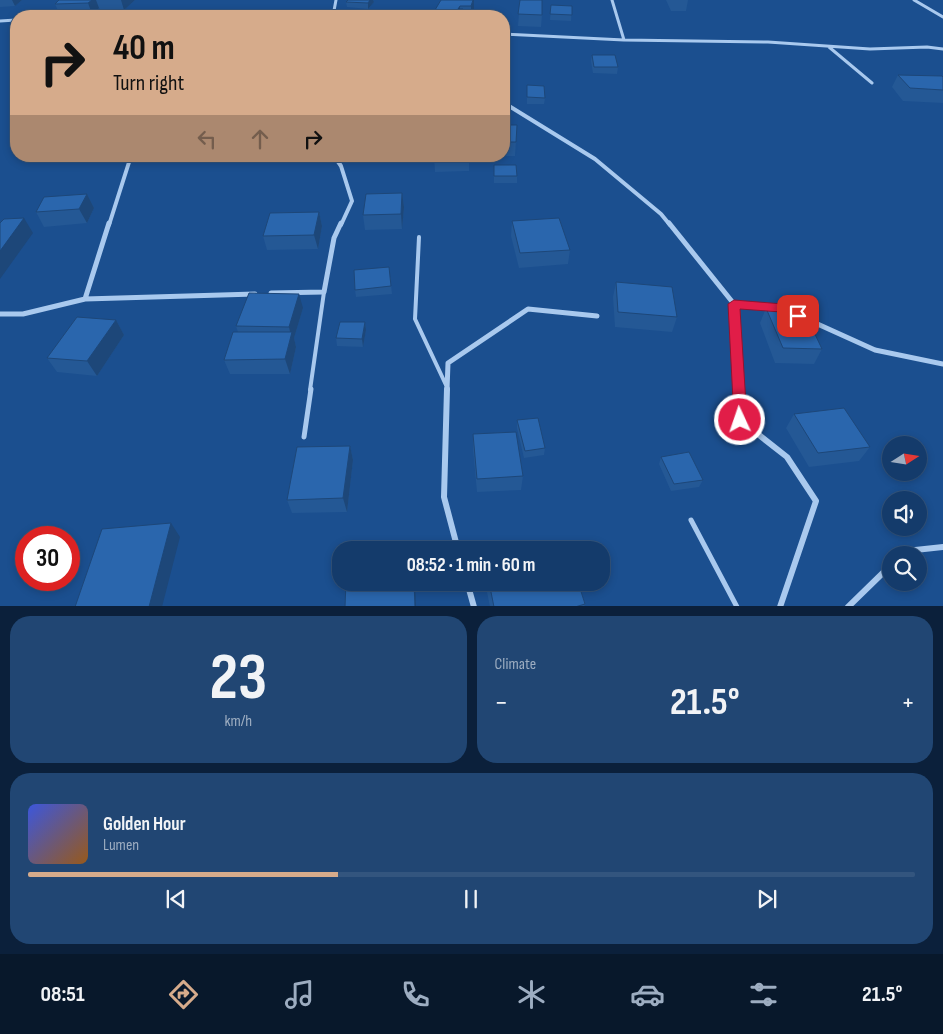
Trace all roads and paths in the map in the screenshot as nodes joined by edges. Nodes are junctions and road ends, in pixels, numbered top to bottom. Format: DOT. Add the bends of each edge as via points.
graph roads {
  1 [pos="612,0"];
  2 [pos="914,0"];
  3 [pos="943,17"];
  4 [pos="510,34"];
  5 [pos="624,40"];
  6 [pos="829,46"];
  7 [pos="943,49"];
  8 [pos="872,83"];
  9 [pos="510,107"];
  10 [pos="129,162"];
  11 [pos="339,162"];
  12 [pos="419,237"];
  13 [pos="324,292"];
  14 [pos="85,299"];
  15 [pos="734,304"];
  16 [pos="0,314"];
  17 [pos="597,316"];
  18 [pos="943,364"];
  19 [pos="447,386"];
  20 [pos="304,437"];
  21 [pos="691,520"];
  22 [pos="456,541"];
  23 [pos="943,547"];
  24 [pos="927,549"];
  25 [pos="882,574"];
  26 [pos="470,591"];
  27 [pos="474,606"];
  28 [pos="737,606"];
  29 [pos="780,606"];
  30 [pos="848,606"];
  1 -- 5 [label="street"];
  2 -- 3 [label="street"];
  4 -- 5 [label="street"];
  5 -- 6 [label="street"];
  6 -- 7 [label="street"];
  6 -- 8 [label="street"];
  9 -- 15 [label="street" via="595,159 661,214"];
  10 -- 14 [label="street"];
  11 -- 13 [label="street" via="352,200 334,238"];
  12 -- 19 [label="lane" via="415,319"];
  13 -- 14 [label="street"];
  13 -- 20 [label="lane"];
  14 -- 16 [label="street" via="23,314"];
  15 -- 18 [label="street" via="783,308 875,350"];
  15 -- 29 [label="street" via="740,420 787,457 816,501"];
  17 -- 19 [label="street" via="528,309 448,364"];
  19 -- 22 [label="street" via="444,497"];
  21 -- 28 [label="lane"];
  23 -- 24 [label="street"];
  25 -- 30 [label="street"];
  26 -- 27 [label="street"];
}
